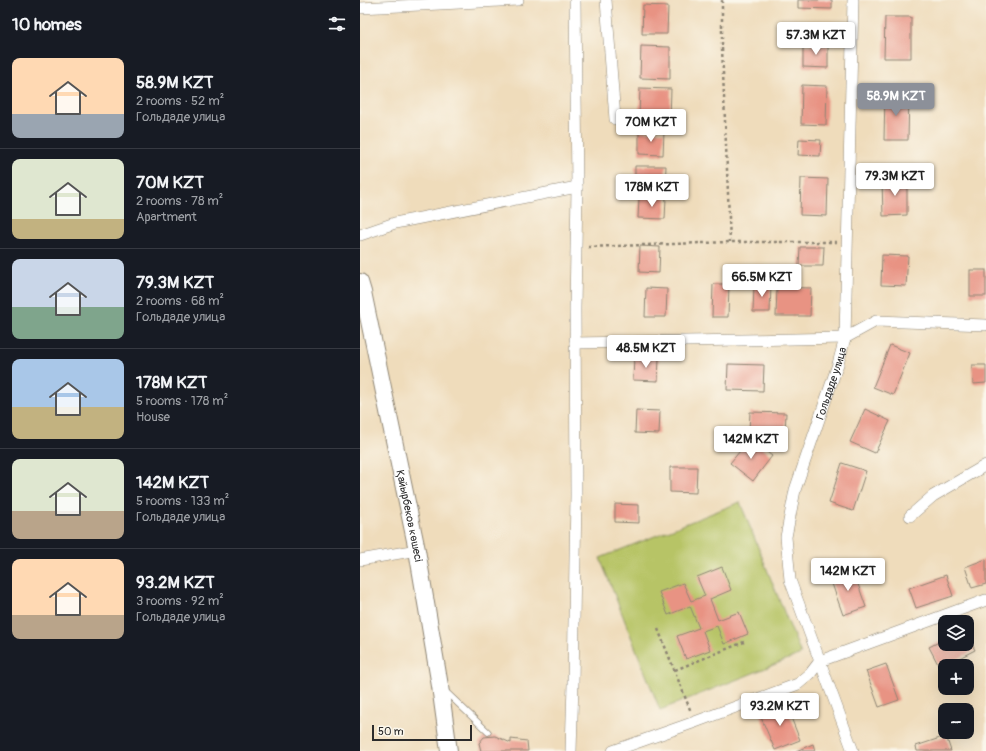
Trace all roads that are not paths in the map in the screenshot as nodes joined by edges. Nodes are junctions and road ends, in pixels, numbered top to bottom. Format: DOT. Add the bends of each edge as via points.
graph roads {
  1 [pos="518,0"];
  2 [pos="576,0"];
  3 [pos="606,0"];
  4 [pos="853,0"];
  5 [pos="360,8"];
  6 [pos="616,119"];
  7 [pos="577,187"];
  8 [pos="360,235"];
  9 [pos="361,289"];
  10 [pos="986,325"];
  11 [pos="845,338"];
  12 [pos="575,343"];
  13 [pos="986,465"];
  14 [pos="910,516"];
  15 [pos="417,550"];
  16 [pos="360,560"];
  17 [pos="986,600"];
  18 [pos="820,661"];
  19 [pos="440,686"];
  20 [pos="488,732"];
  21 [pos="449,751"];
  22 [pos="571,751"];
  23 [pos="613,751"];
  24 [pos="853,751"];
  1 -- 5 [label="street"];
  2 -- 7 [label="street"];
  3 -- 6 [label="street"];
  4 -- 11 [label="street, Гольдаде улица"];
  7 -- 8 [label="street" via="395,223"];
  7 -- 12 [label="street"];
  9 -- 15 [label="main road, Қайырбеков көшесі"];
  10 -- 11 [label="street" via="876,321"];
  11 -- 12 [label="street"];
  11 -- 18 [label="street, Гольдаде улица" via="795,490 786,537 790,580"];
  12 -- 22 [label="street" via="576,495"];
  13 -- 14 [label="street" via="933,496"];
  15 -- 16 [label="street"];
  15 -- 19 [label="main road, Қайырбеков көшесі"];
  17 -- 18 [label="street"];
  18 -- 23 [label="street" via="798,684"];
  18 -- 24 [label="street, Гольдаде улица"];
  19 -- 20 [label="lane"];
  19 -- 21 [label="main road, Қайырбеков көшесі"];
}
